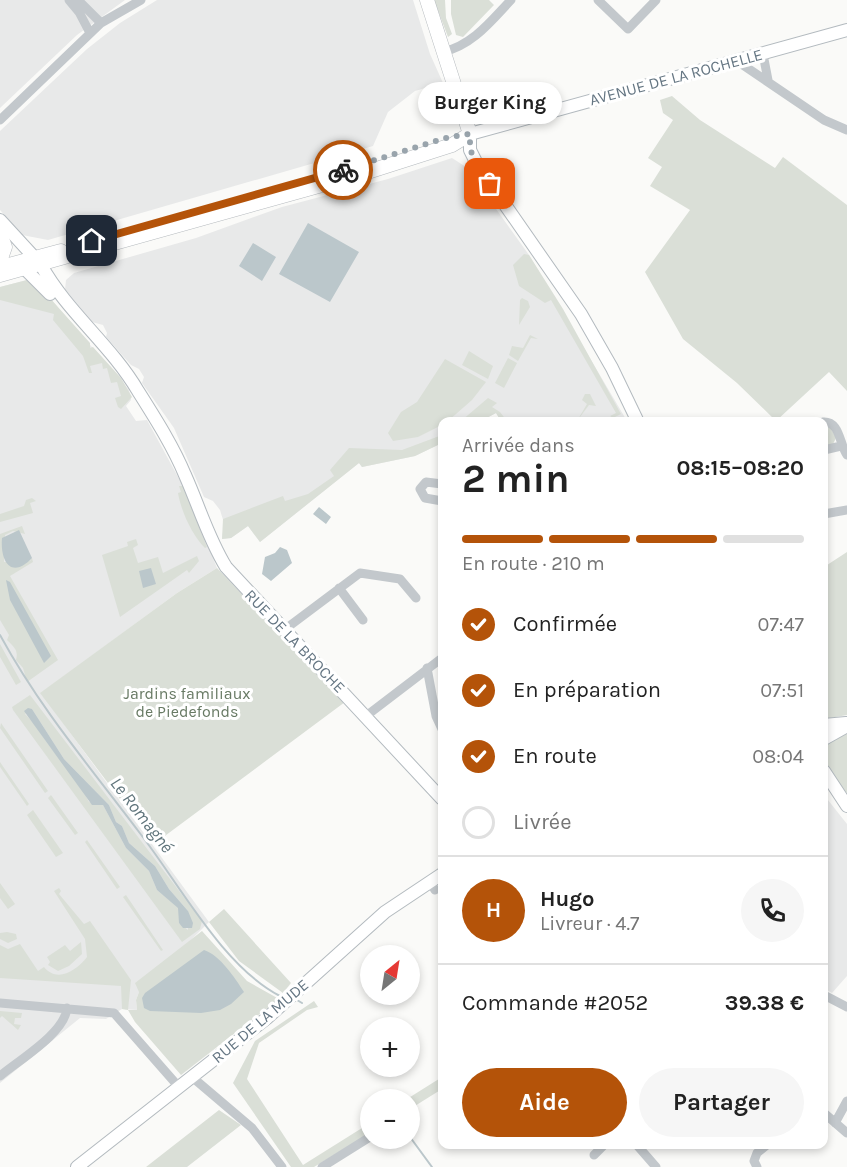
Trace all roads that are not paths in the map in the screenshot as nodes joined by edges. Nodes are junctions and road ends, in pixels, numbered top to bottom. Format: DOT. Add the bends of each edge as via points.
graph roads {
  1 [pos="69,0"];
  2 [pos="78,0"];
  3 [pos="141,0"];
  4 [pos="420,0"];
  5 [pos="427,0"];
  6 [pos="511,0"];
  7 [pos="598,0"];
  8 [pos="656,0"];
  9 [pos="101,23"];
  10 [pos="847,30"];
  11 [pos="90,33"];
  12 [pos="443,52"];
  13 [pos="763,54"];
  14 [pos="737,62"];
  15 [pos="769,82"];
  16 [pos="0,120"];
  17 [pos="847,130"];
  18 [pos="470,134"];
  19 [pos="0,220"];
  20 [pos="0,226"];
  21 [pos="0,233"];
  22 [pos="0,261"];
  23 [pos="37,261"];
  24 [pos="21,265"];
  25 [pos="0,267"];
  26 [pos="0,275"];
  27 [pos="131,380"];
  28 [pos="636,417"];
  29 [pos="828,421"];
  30 [pos="841,446"];
  31 [pos="828,449"];
  32 [pos="847,455"];
  33 [pos="438,484"];
  34 [pos="438,500"];
  35 [pos="847,510"];
  36 [pos="828,513"];
  37 [pos="339,588"];
  38 [pos="416,598"];
  39 [pos="363,620"];
  40 [pos="284,630"];
  41 [pos="438,661"];
  42 [pos="427,668"];
  43 [pos="366,716"];
  44 [pos="438,720"];
  45 [pos="847,724"];
  46 [pos="828,725"];
  47 [pos="828,736"];
  48 [pos="828,777"];
  49 [pos="828,789"];
  50 [pos="438,795"];
  51 [pos="847,806"];
  52 [pos="847,813"];
  53 [pos="438,879"];
  54 [pos="828,997"];
  55 [pos="0,1003"];
  56 [pos="847,1007"];
  57 [pos="67,1008"];
  58 [pos="0,1076"];
  59 [pos="192,1077"];
  60 [pos="178,1086"];
  61 [pos="847,1101"];
  62 [pos="828,1116"];
  63 [pos="836,1123"];
  64 [pos="847,1133"];
  65 [pos="360,1143"];
  66 [pos="599,1149"];
  67 [pos="640,1149"];
  68 [pos="762,1149"];
  69 [pos="594,1155"];
  70 [pos="77,1167"];
  71 [pos="282,1167"];
  72 [pos="322,1167"];
  73 [pos="656,1167"];
  74 [pos="758,1167"];
  1 -- 11 [label="street"];
  2 -- 9 [label="street"];
  3 -- 9 [label="street"];
  4 -- 12 [label="main road"];
  5 -- 12 [label="main road"];
  6 -- 12 [label="street" via="473,39"];
  7 -- 8 [label="street" via="628,29"];
  9 -- 11 [label="street"];
  10 -- 13 [label="street, AVENUE DE LA ROCHELLE"];
  11 -- 16 [label="street"];
  12 -- 18 [label="main road"];
  13 -- 14 [label="street, AVENUE DE LA ROCHELLE"];
  13 -- 15 [label="street" via="764,74"];
  14 -- 15 [label="street"];
  14 -- 18 [label="street, AVENUE DE LA ROCHELLE"];
  15 -- 17 [label="street" via="824,120"];
  18 -- 23 [label="main road, AVENUE DE LA ROCHELLE" via="452,145 376,170"];
  18 -- 28 [label="street" via="470,150 478,166 581,314"];
  19 -- 23 [label="street"];
  20 -- 24 [label="street" via="8,237 11,254"];
  21 -- 22 [label="main road" via="5,247"];
  23 -- 24 [label="main road, AVENUE DE LA ROCHELLE"];
  23 -- 27 [label="street" via="56,291"];
  24 -- 25 [label="main road, AVENUE DE LA ROCHELLE"];
  24 -- 26 [label="main road, AVENUE DE LA ROCHELLE"];
  24 -- 27 [label="street"];
  27 -- 40 [label="street, RUE DE LA BROCHE" via="179,462 222,561"];
  29 -- 30 [label="street" via="836,427"];
  30 -- 31 [label="street"];
  30 -- 32 [label="street"];
  33 -- 34 [label="street" via="426,482 420,489 422,496"];
  35 -- 36 [label="street"];
  37 -- 38 [label="street" via="365,573 400,579"];
  37 -- 39 [label="street"];
  37 -- 40 [label="street"];
  40 -- 43 [label="street, RUE DE LA BROCHE"];
  41 -- 42 [label="street"];
  42 -- 43 [label="street"];
  42 -- 44 [label="street"];
  43 -- 50 [label="street, RUE DE LA BROCHE"];
  45 -- 46 [label="street"];
  45 -- 47 [label="street"];
  48 -- 51 [label="street"];
  49 -- 52 [label="street"];
  53 -- 59 [label="street, RUE DE LA MUDE" via="433,886 385,912 294,996"];
  54 -- 56 [label="street"];
  55 -- 57 [label="street"];
  57 -- 58 [label="street" via="66,1017 56,1030"];
  57 -- 60 [label="street" via="115,1014"];
  59 -- 60 [label="street, RUE DE LA MUDE"];
  59 -- 71 [label="street" via="252,1128"];
  60 -- 70 [label="street, RUE DE LA MUDE"];
  61 -- 63 [label="street"];
  62 -- 63 [label="street"];
  63 -- 64 [label="street"];
  65 -- 72 [label="street"];
  66 -- 69 [label="street"];
  67 -- 73 [label="street"];
  68 -- 74 [label="street" via="754,1161"];
}
